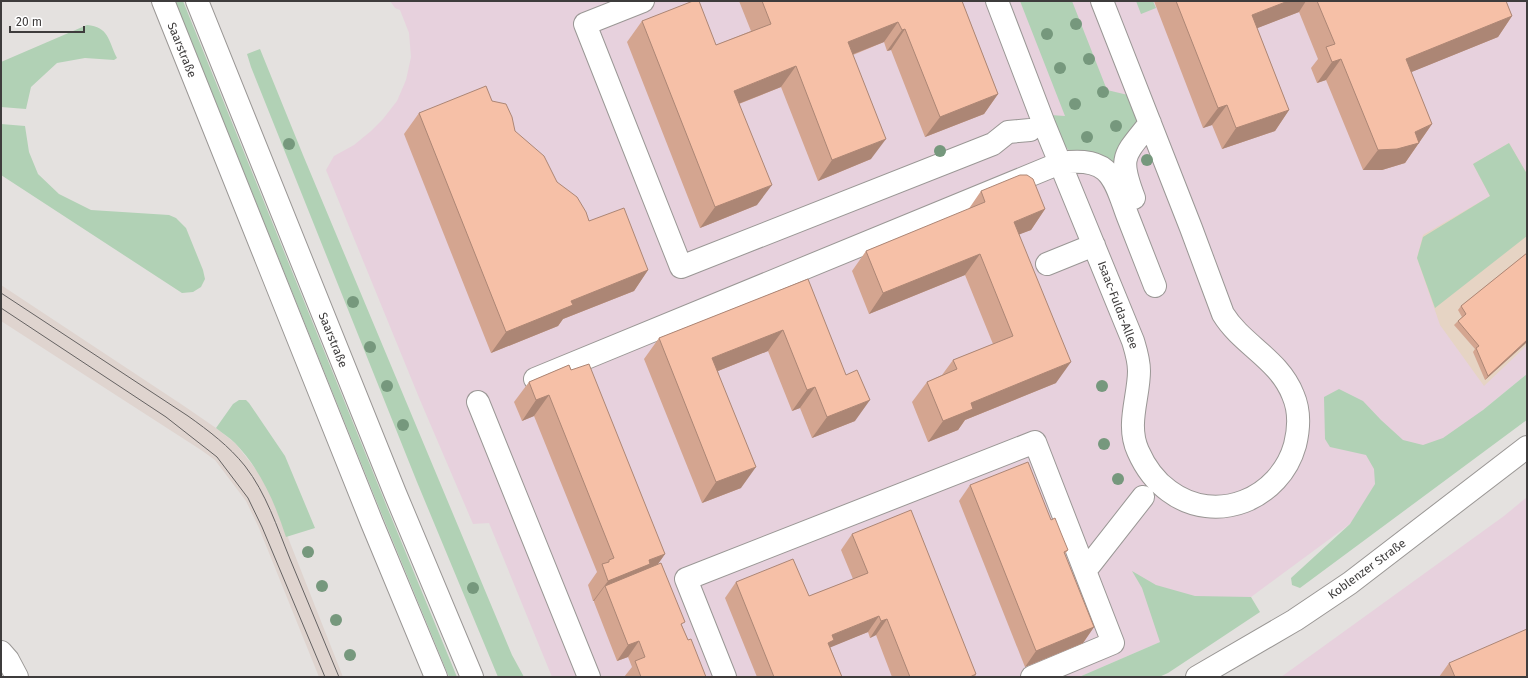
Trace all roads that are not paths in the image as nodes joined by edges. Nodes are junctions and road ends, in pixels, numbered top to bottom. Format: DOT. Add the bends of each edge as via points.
graph roads {
  1 [pos="163,1"];
  2 [pos="197,1"];
  3 [pos="643,1"];
  4 [pos="997,1"];
  5 [pos="1102,1"];
  6 [pos="1150,123"];
  7 [pos="1037,127"];
  8 [pos="1060,162"];
  9 [pos="1094,245"];
  10 [pos="1047,264"];
  11 [pos="535,378"];
  12 [pos="478,402"];
  13 [pos="1527,447"];
  14 [pos="1143,498"];
  15 [pos="1085,571"];
  16 [pos="1,652"];
  17 [pos="16,677"];
  18 [pos="436,677"];
  19 [pos="472,677"];
  20 [pos="589,677"];
  21 [pos="725,677"];
  22 [pos="1032,677"];
  23 [pos="1197,677"];
  1 -- 18 [label="main road, Saarstraße"];
  2 -- 19 [label="main road, Saarstraße"];
  3 -- 7 [label="main road" via="586,24 681,267 993,144 1008,132"];
  4 -- 7 [label="main road, Isaac-Fulda-Allee"];
  5 -- 6 [label="main road, Isaac-Fulda-Allee"];
  6 -- 8 [label="main road" via="1128,152 1124,168 1160,283 1108,172 1092,163"];
  6 -- 9 [label="main road, Isaac-Fulda-Allee" via="1223,314 1241,337 1276,367 1294,396 1298,426 1293,452 1277,479 1258,495 1239,504 1206,506 1176,496 1157,481 1147,467 1138,450 1134,431 1134,406 1139,371 1137,353"];
  7 -- 8 [label="main road, Isaac-Fulda-Allee"];
  8 -- 9 [label="main road, Isaac-Fulda-Allee"];
  8 -- 11 [label="main road"];
  9 -- 10 [label="main road"];
  12 -- 20 [label="main road"];
  13 -- 23 [label="main road, Koblenzer Straße" via="1350,583 1295,620"];
  14 -- 15 [label="main road"];
  15 -- 21 [label="main road" via="1035,442 686,579"];
  15 -- 22 [label="main road" via="1113,643"];
  16 -- 17 [label="main road"];
}
